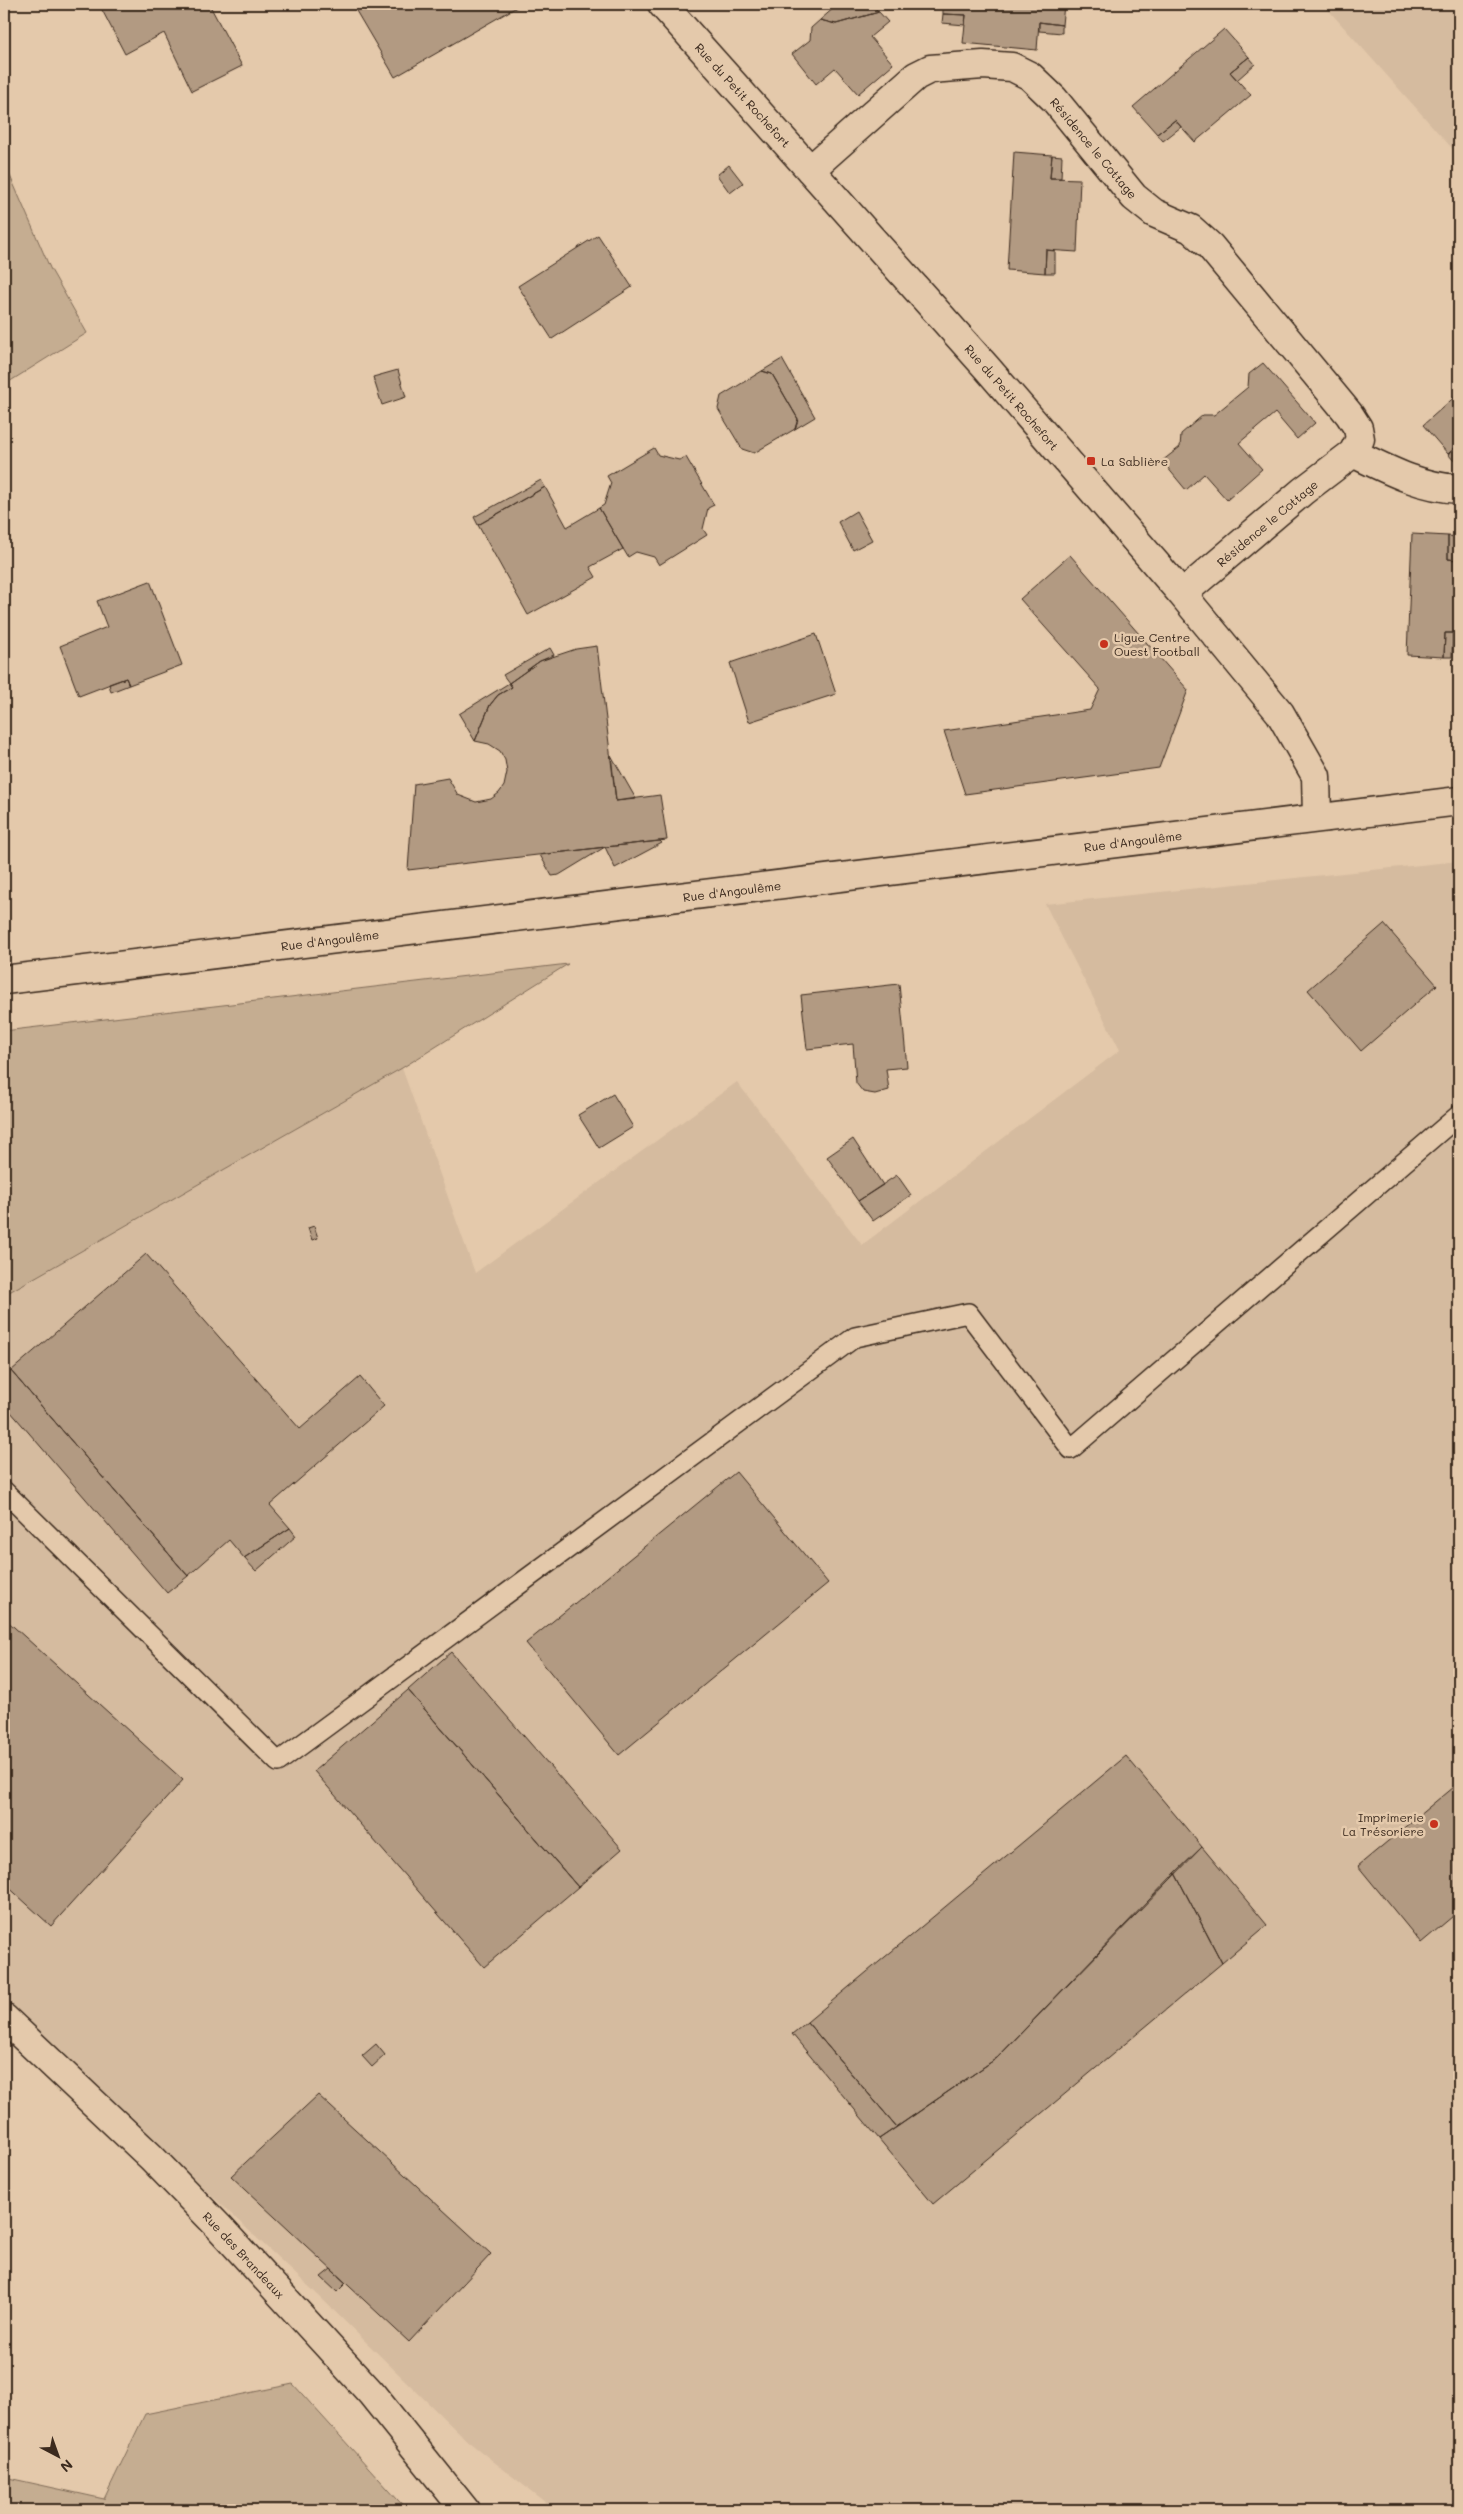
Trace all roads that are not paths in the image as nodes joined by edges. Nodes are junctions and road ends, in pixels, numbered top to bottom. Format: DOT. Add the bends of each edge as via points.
graph roads {
  1 [pos="662,4"];
  2 [pos="810,170"];
  3 [pos="1353,453"];
  4 [pos="1459,489"];
  5 [pos="1182,594"];
  6 [pos="1459,801"];
  7 [pos="1318,817"];
  8 [pos="4,980"];
  9 [pos="1459,1115"];
  10 [pos="4,1491"];
  11 [pos="4,2018"];
  12 [pos="465,2510"];
  1 -- 2 [label="street, Rue du Petit Rochefort"];
  2 -- 3 [label="street, Résidence le Cottage" via="916,76 930,69 983,65 1012,67 1030,76 1054,99 1134,197 1154,213 1191,229 1210,246 1349,414 1358,428 1360,439"];
  2 -- 5 [label="street, Rue du Petit Rochefort"];
  3 -- 4 [label="street" via="1419,483"];
  3 -- 5 [label="street, Résidence le Cottage"];
  5 -- 7 [label="street, Rue du Petit Rochefort" via="1280,713 1316,776"];
  6 -- 7 [label="street, Rue d'Angoulême"];
  7 -- 8 [label="street, Rue d'Angoulême"];
  9 -- 10 [label="lane" via="1071,1449 968,1314 855,1337 278,1762"];
  11 -- 12 [label="street, Rue des Brandeaux" via="151,2157 219,2228 371,2393"];
}
